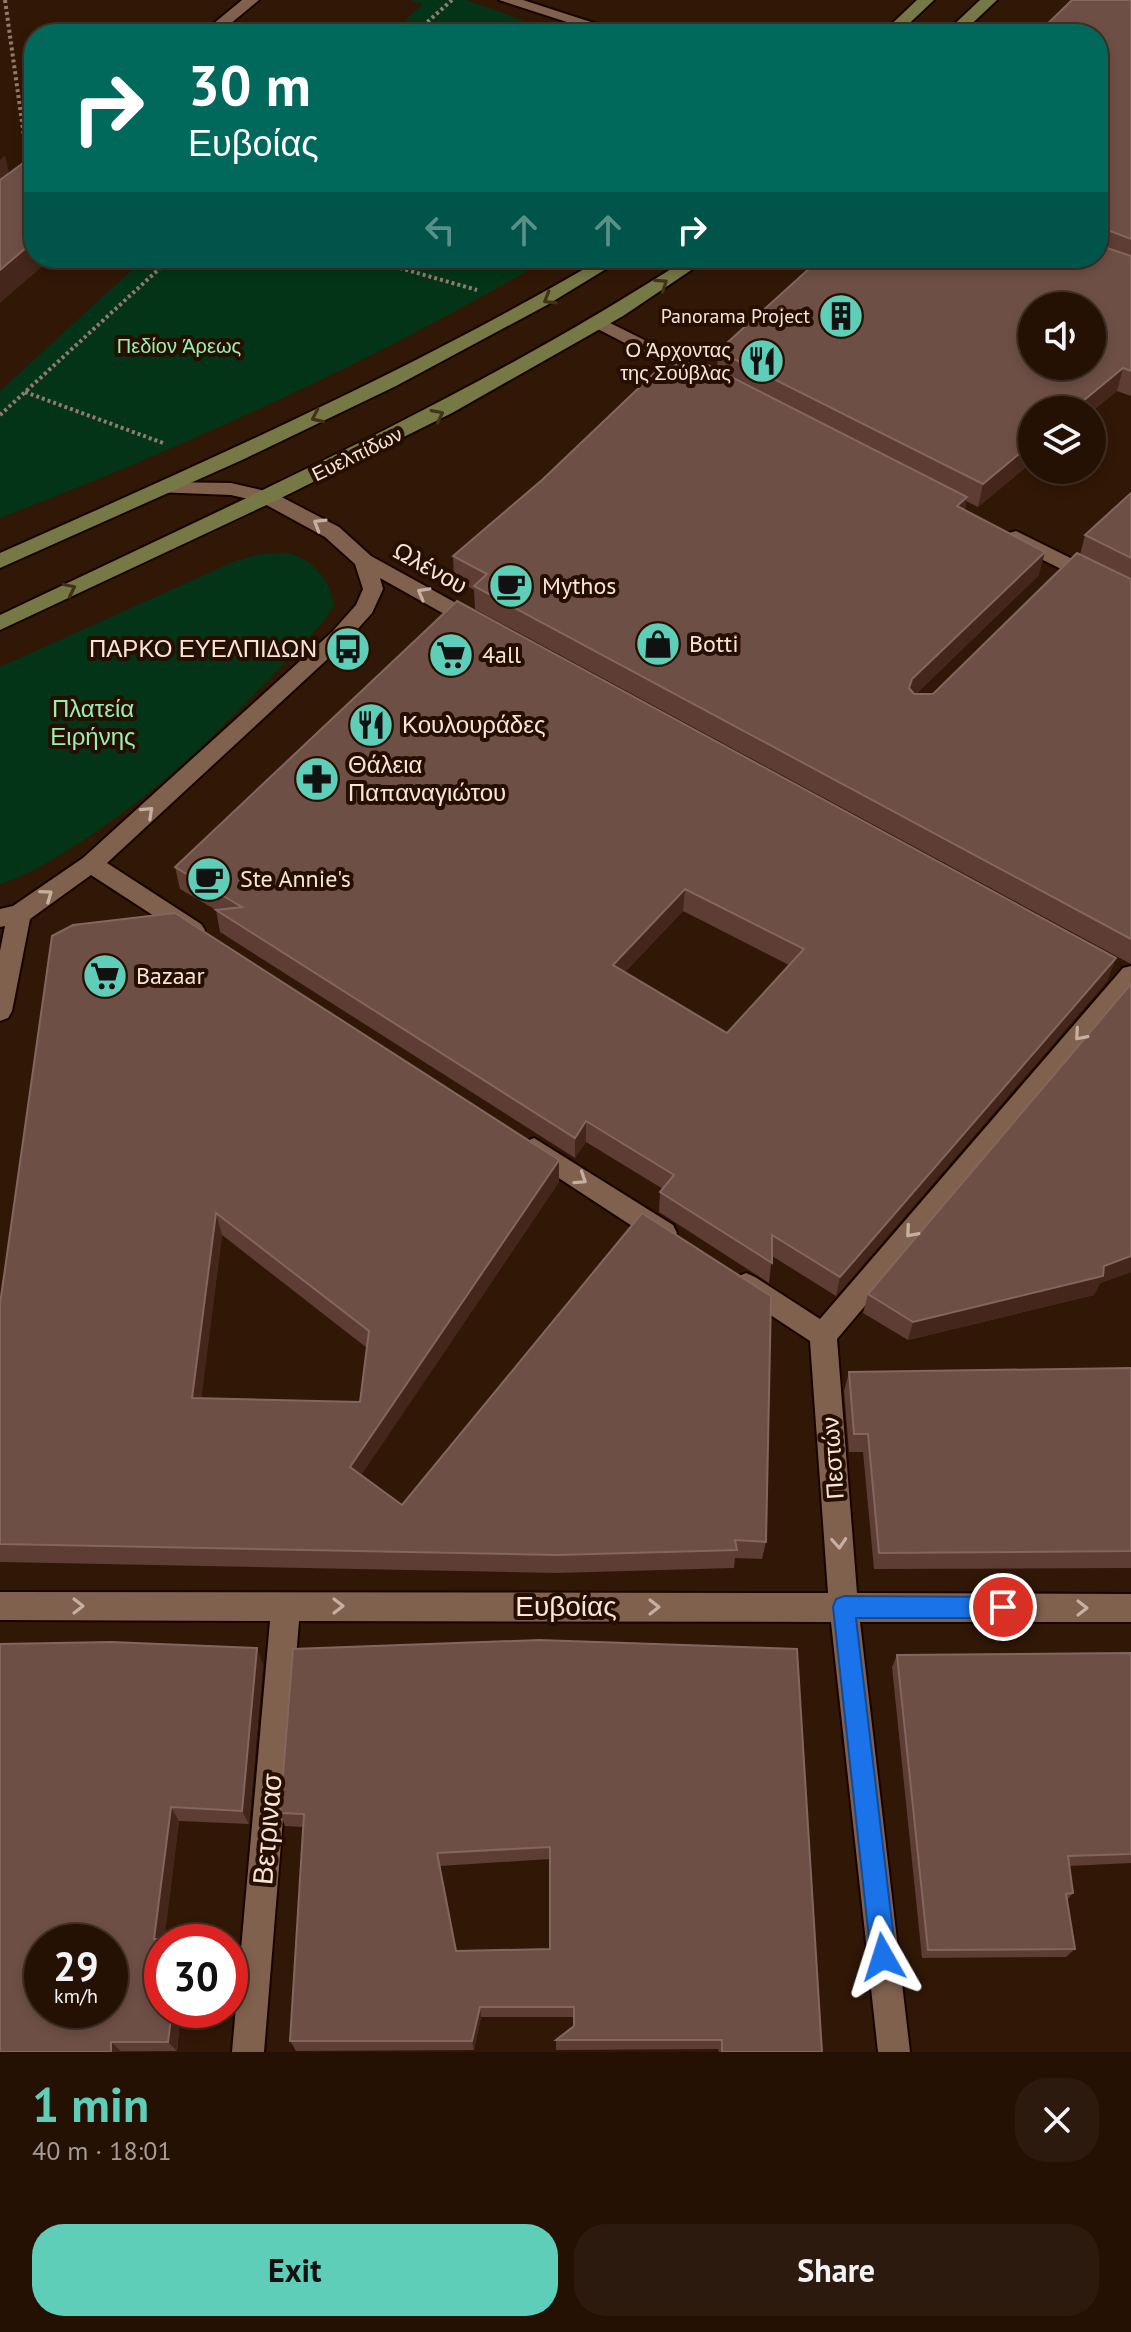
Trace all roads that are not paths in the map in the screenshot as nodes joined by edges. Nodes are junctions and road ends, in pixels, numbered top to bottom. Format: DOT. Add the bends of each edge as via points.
graph roads {
  1 [pos="251,0"];
  2 [pos="507,0"];
  3 [pos="926,0"];
  4 [pos="989,0"];
  5 [pos="221,24"];
  6 [pos="587,24"];
  7 [pos="900,24"];
  8 [pos="963,24"];
  9 [pos="599,268"];
  10 [pos="685,268"];
  11 [pos="600,323"];
  12 [pos="742,396"];
  13 [pos="163,488"];
  14 [pos="267,497"];
  15 [pos="996,528"];
  16 [pos="0,561"];
  17 [pos="364,561"];
  18 [pos="1131,597"];
  19 [pos="0,623"];
  20 [pos="494,632"];
  21 [pos="91,864"];
  22 [pos="9,916"];
  23 [pos="215,944"];
  24 [pos="1127,975"];
  25 [pos="0,1011"];
  26 [pos="519,1139"];
  27 [pos="691,1250"];
  28 [pos="731,1275"];
  29 [pos="823,1335"];
  30 [pos="0,1606"];
  31 [pos="286,1606"];
  32 [pos="844,1607"];
  33 [pos="1131,1608"];
  34 [pos="248,2052"];
  35 [pos="894,2052"];
  1 -- 5 [label="street"];
  2 -- 6 [label="street"];
  3 -- 7 [label="main road"];
  4 -- 8 [label="main road"];
  9 -- 13 [label="main road, one-way" via="448,354"];
  11 -- 10 [label="main road, Ευελπίδων, one-way"];
  11 -- 12 [label="street"];
  14 -- 11 [label="main road, Ευελπίδων, one-way" via="448,409"];
  13 -- 14 [label="street, Ωλένου" via="231,489"];
  13 -- 16 [label="main road"];
  17 -- 14 [label="street, Ωλένου, one-way" via="332,532"];
  19 -- 14 [label="main road, Ευελπίδων, one-way"];
  15 -- 18 [label="street" via="1061,570"];
  20 -- 17 [label="street, Ωλένου, one-way"];
  21 -- 17 [label="street, one-way" via="339,637 365,608 373,589"];
  22 -- 21 [label="street, one-way"];
  21 -- 23 [label="street"];
  22 -- 25 [label="street"];
  24 -- 29 [label="street, one-way"];
  26 -- 27 [label="street, one-way"];
  28 -- 29 [label="street"];
  29 -- 32 [label="street, Πεστών, one-way"];
  30 -- 31 [label="street, Ευβοίας, one-way"];
  31 -- 32 [label="street, Ευβοίας, one-way"];
  31 -- 34 [label="street, Βετρινασ"];
  32 -- 33 [label="street, Ευβοίας, one-way"];
  32 -- 35 [label="street, Πεστών"];
}
